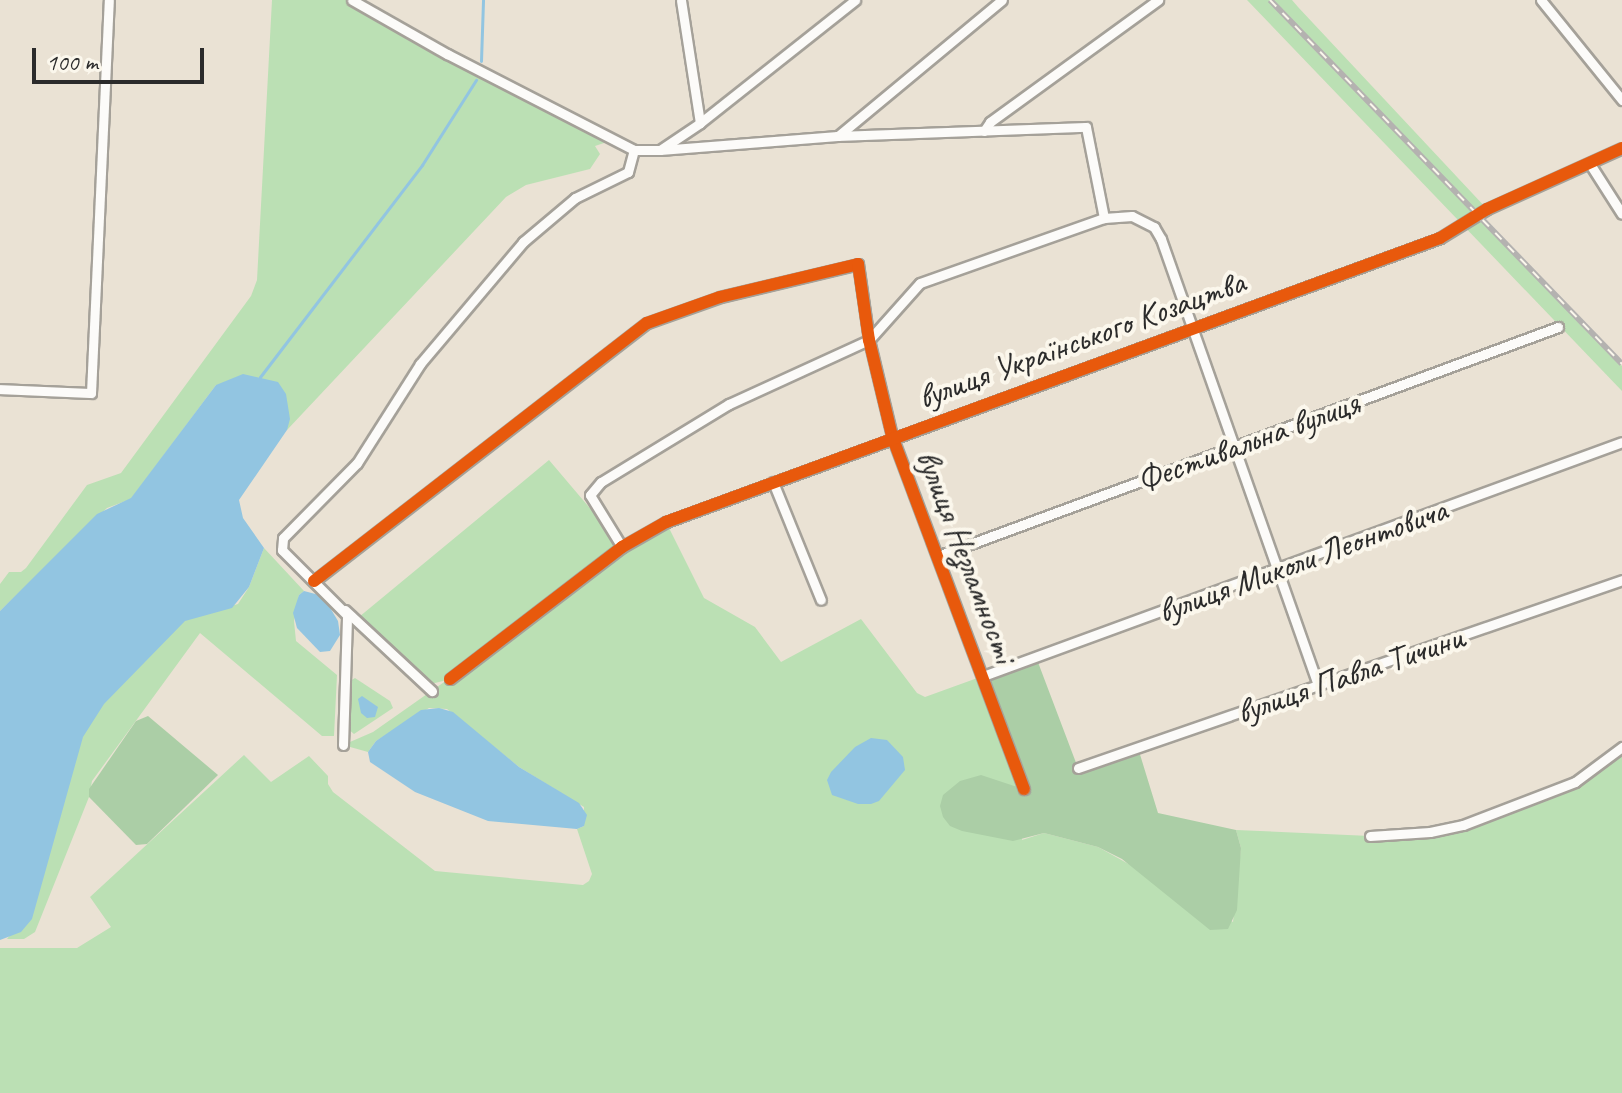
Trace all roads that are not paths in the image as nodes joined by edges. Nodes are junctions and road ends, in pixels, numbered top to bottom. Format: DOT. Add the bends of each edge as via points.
graph roads {
  1 [pos="109,0"];
  2 [pos="352,0"];
  3 [pos="681,0"];
  4 [pos="855,0"];
  5 [pos="1002,0"];
  6 [pos="1158,0"];
  7 [pos="1541,0"];
  8 [pos="1622,100"];
  9 [pos="700,123"];
  10 [pos="984,131"];
  11 [pos="837,136"];
  12 [pos="1622,148"];
  13 [pos="634,150"];
  14 [pos="660,150"];
  15 [pos="1590,164"];
  16 [pos="1622,214"];
  17 [pos="1104,218"];
  18 [pos="1558,327"];
  19 [pos="1192,329"];
  20 [pos="869,340"];
  21 [pos="0,389"];
  22 [pos="892,436"];
  23 [pos="1622,442"];
  24 [pos="1234,446"];
  25 [pos="773,482"];
  26 [pos="622,547"];
  27 [pos="938,556"];
  28 [pos="1277,570"];
  29 [pos="1622,580"];
  30 [pos="314,581"];
  31 [pos="821,600"];
  32 [pos="343,608"];
  33 [pos="983,676"];
  34 [pos="450,679"];
  35 [pos="1318,685"];
  36 [pos="432,691"];
  37 [pos="343,745"];
  38 [pos="1622,747"];
  39 [pos="1078,768"];
  40 [pos="1024,789"];
  41 [pos="1370,836"];
  1 -- 21 [label="street" via="91,393"];
  2 -- 13 [label="street"];
  3 -- 9 [label="street"];
  4 -- 9 [label="street"];
  5 -- 11 [label="street"];
  6 -- 10 [label="street"];
  7 -- 8 [label="street"];
  9 -- 14 [label="street"];
  10 -- 11 [label="street"];
  10 -- 17 [label="street" via="1086,127"];
  11 -- 14 [label="street"];
  12 -- 15 [label="street, вулиця Українського Козацтва"];
  13 -- 14 [label="street"];
  13 -- 30 [label="street" via="628,172 575,198 523,242 420,364 357,463 283,538 282,550"];
  15 -- 16 [label="street"];
  15 -- 19 [label="street, вулиця Українського Козацтва" via="1487,209 1440,238"];
  17 -- 19 [label="street" via="1132,216 1154,227"];
  17 -- 20 [label="street" via="920,283"];
  18 -- 24 [label="street, Фестивальна вулиця"];
  19 -- 22 [label="street, вулиця Українського Козацтва"];
  19 -- 24 [label="street"];
  20 -- 22 [label="street, вулиця Незламності"];
  20 -- 26 [label="street" via="729,404 601,482 590,495"];
  20 -- 30 [label="street, вулиця Незламності" via="858,264 720,297 647,323"];
  22 -- 25 [label="street, вулиця Українського Козацтва"];
  22 -- 27 [label="street, вулиця Незламності"];
  23 -- 28 [label="street, вулиця Миколи Леонтовича"];
  24 -- 27 [label="street, Фестивальна вулиця"];
  24 -- 28 [label="street"];
  25 -- 26 [label="street, вулиця Українського Козацтва" via="666,522"];
  25 -- 31 [label="street"];
  26 -- 34 [label="street, вулиця Українського Козацтва"];
  27 -- 33 [label="street, вулиця Незламності"];
  28 -- 33 [label="street, вулиця Миколи Леонтовича"];
  28 -- 35 [label="street"];
  29 -- 35 [label="street, вулиця Павла Тичини"];
  30 -- 32 [label="street"];
  32 -- 36 [label="street"];
  32 -- 37 [label="street"];
  33 -- 40 [label="street, вулиця Незламності"];
  35 -- 39 [label="street, вулиця Павла Тичини"];
  38 -- 41 [label="street" via="1575,782 1463,825"];
}
